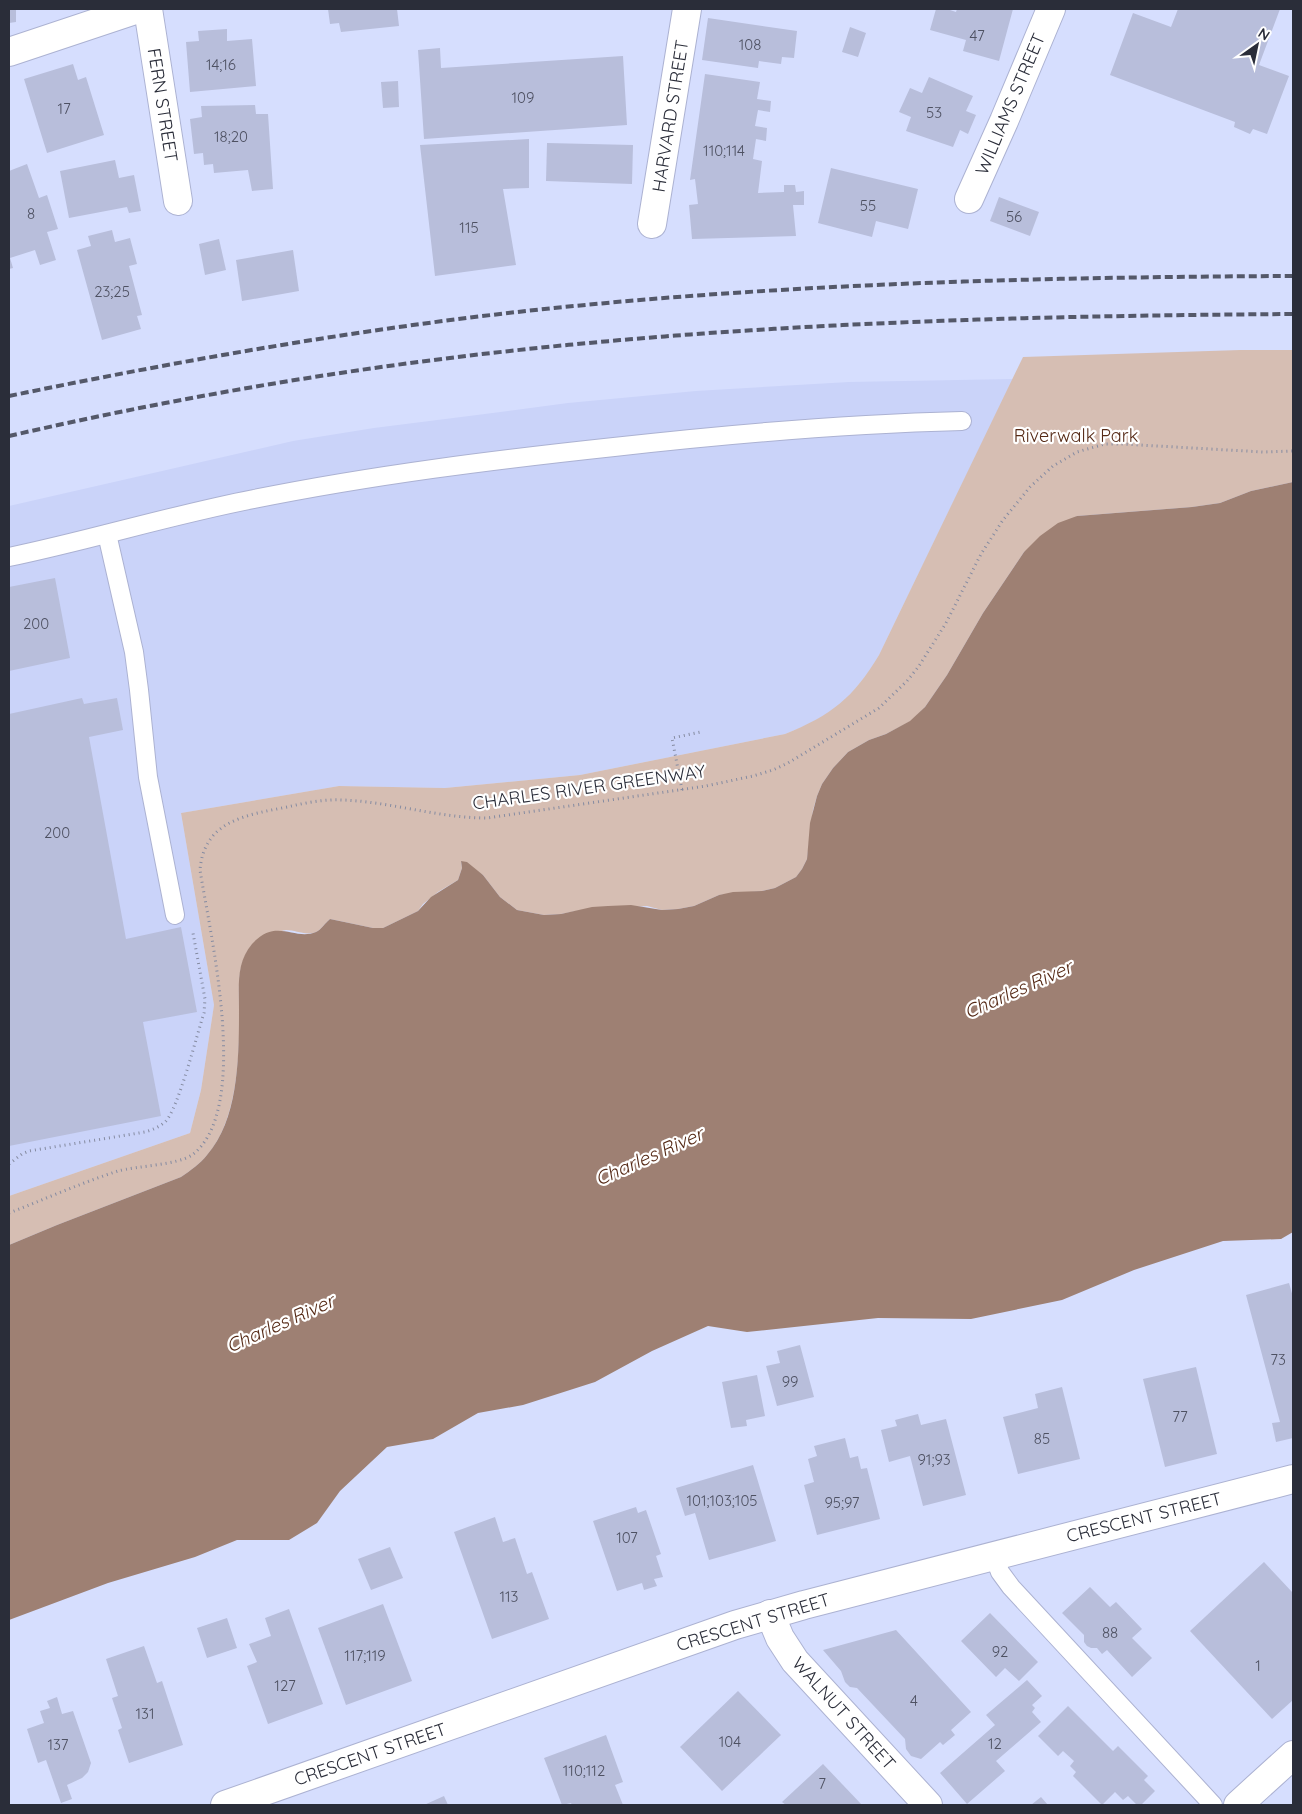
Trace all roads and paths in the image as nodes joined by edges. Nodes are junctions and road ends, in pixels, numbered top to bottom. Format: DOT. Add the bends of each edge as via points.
graph roads {
  1 [pos="138,9"];
  2 [pos="148,9"];
  3 [pos="687,9"];
  4 [pos="1051,9"];
  5 [pos="9,52"];
  6 [pos="969,199"];
  7 [pos="178,201"];
  8 [pos="652,224"];
  9 [pos="962,421"];
  10 [pos="1293,451"];
  11 [pos="107,534"];
  12 [pos="9,557"];
  13 [pos="701,732"];
  14 [pos="682,790"];
  15 [pos="175,915"];
  16 [pos="9,1164"];
  17 [pos="9,1213"];
  18 [pos="1293,1479"];
  19 [pos="994,1556"];
  20 [pos="770,1614"];
  21 [pos="1293,1755"];
  22 [pos="225,1805"];
  23 [pos="928,1805"];
  24 [pos="1213,1805"];
  25 [pos="1238,1805"];
  1 -- 5 [label="street"];
  2 -- 7 [label="street, FERN STREET"];
  3 -- 8 [label="street, HARVARD STREET"];
  4 -- 6 [label="street, WILLIAMS STREET"];
  9 -- 11 [label="lane" via="756,433 476,463 256,498"];
  10 -- 14 [label="path, CHARLES RIVER GREENWAY" via="1105,444 1064,458 1030,487 1003,520 981,554 946,623 919,666 894,695 804,754 773,770"];
  11 -- 12 [label="lane"];
  11 -- 15 [label="lane" via="134,652 148,777"];
  13 -- 14 [label="path" via="672,738"];
  14 -- 17 [label="path, CHARLES RIVER GREENWAY" via="487,818 330,800 250,814 225,824 204,851 200,870 223,1023 222,1084 216,1118 209,1134 191,1155 119,1171"];
  15 -- 16 [label="path" via="192,927 204,1013 175,1106 166,1121 145,1132 29,1151"];
  18 -- 19 [label="street, CRESCENT STREET"];
  19 -- 20 [label="street, CRESCENT STREET"];
  19 -- 24 [label="lane" via="1011,1587"];
  20 -- 22 [label="street, CRESCENT STREET"];
  20 -- 23 [label="street, WALNUT STREET" via="795,1661"];
  21 -- 25 [label="street"];
}
